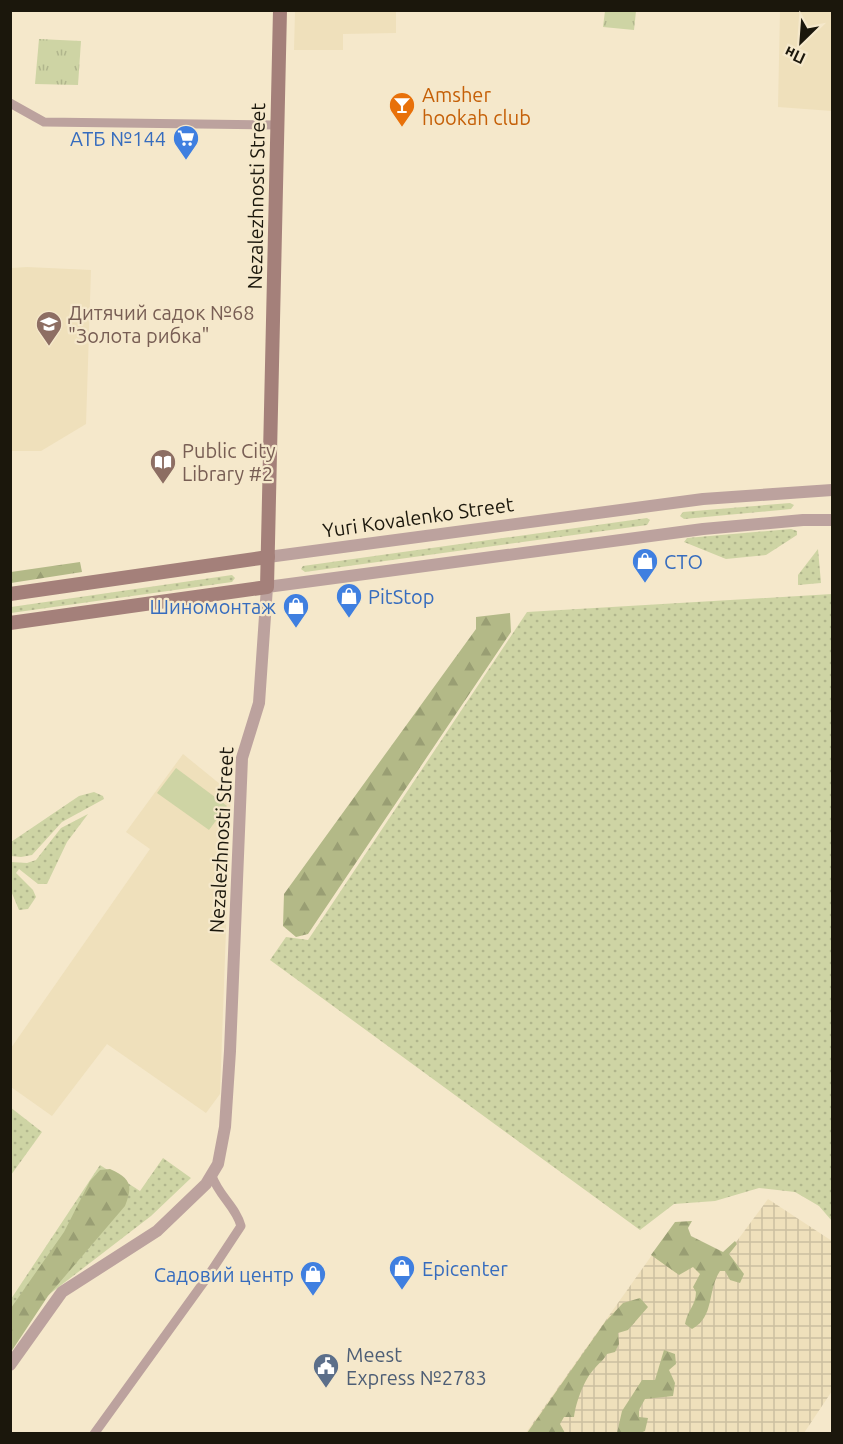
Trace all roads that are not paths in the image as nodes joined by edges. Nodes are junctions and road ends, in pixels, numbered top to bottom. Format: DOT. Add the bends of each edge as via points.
graph roads {
  1 [pos="280,10"];
  2 [pos="10,103"];
  3 [pos="277,125"];
  4 [pos="832,490"];
  5 [pos="832,520"];
  6 [pos="268,557"];
  7 [pos="267,587"];
  8 [pos="10,594"];
  9 [pos="10,623"];
  10 [pos="212,1176"];
  11 [pos="10,1365"];
  12 [pos="94,1434"];
  1 -- 3 [label="main road, Nezalezhnosti Street"];
  2 -- 3 [label="street" via="44,122"];
  3 -- 6 [label="main road, Nezalezhnosti Street"];
  4 -- 6 [label="street, Yuri Kovalenko Street" via="703,499"];
  5 -- 7 [label="street" via="703,529"];
  6 -- 7 [label="main road, Nezalezhnosti Street"];
  6 -- 8 [label="main road, Yuri Kovalenko Street"];
  7 -- 9 [label="main road"];
  7 -- 10 [label="street, Nezalezhnosti Street" via="259,703 242,758 228,1083 222,1150"];
  10 -- 11 [label="street, Nezalezhnosti Street" via="157,1231 63,1292"];
  10 -- 12 [label="street" via="216,1189 238,1214 242,1226"];
}
